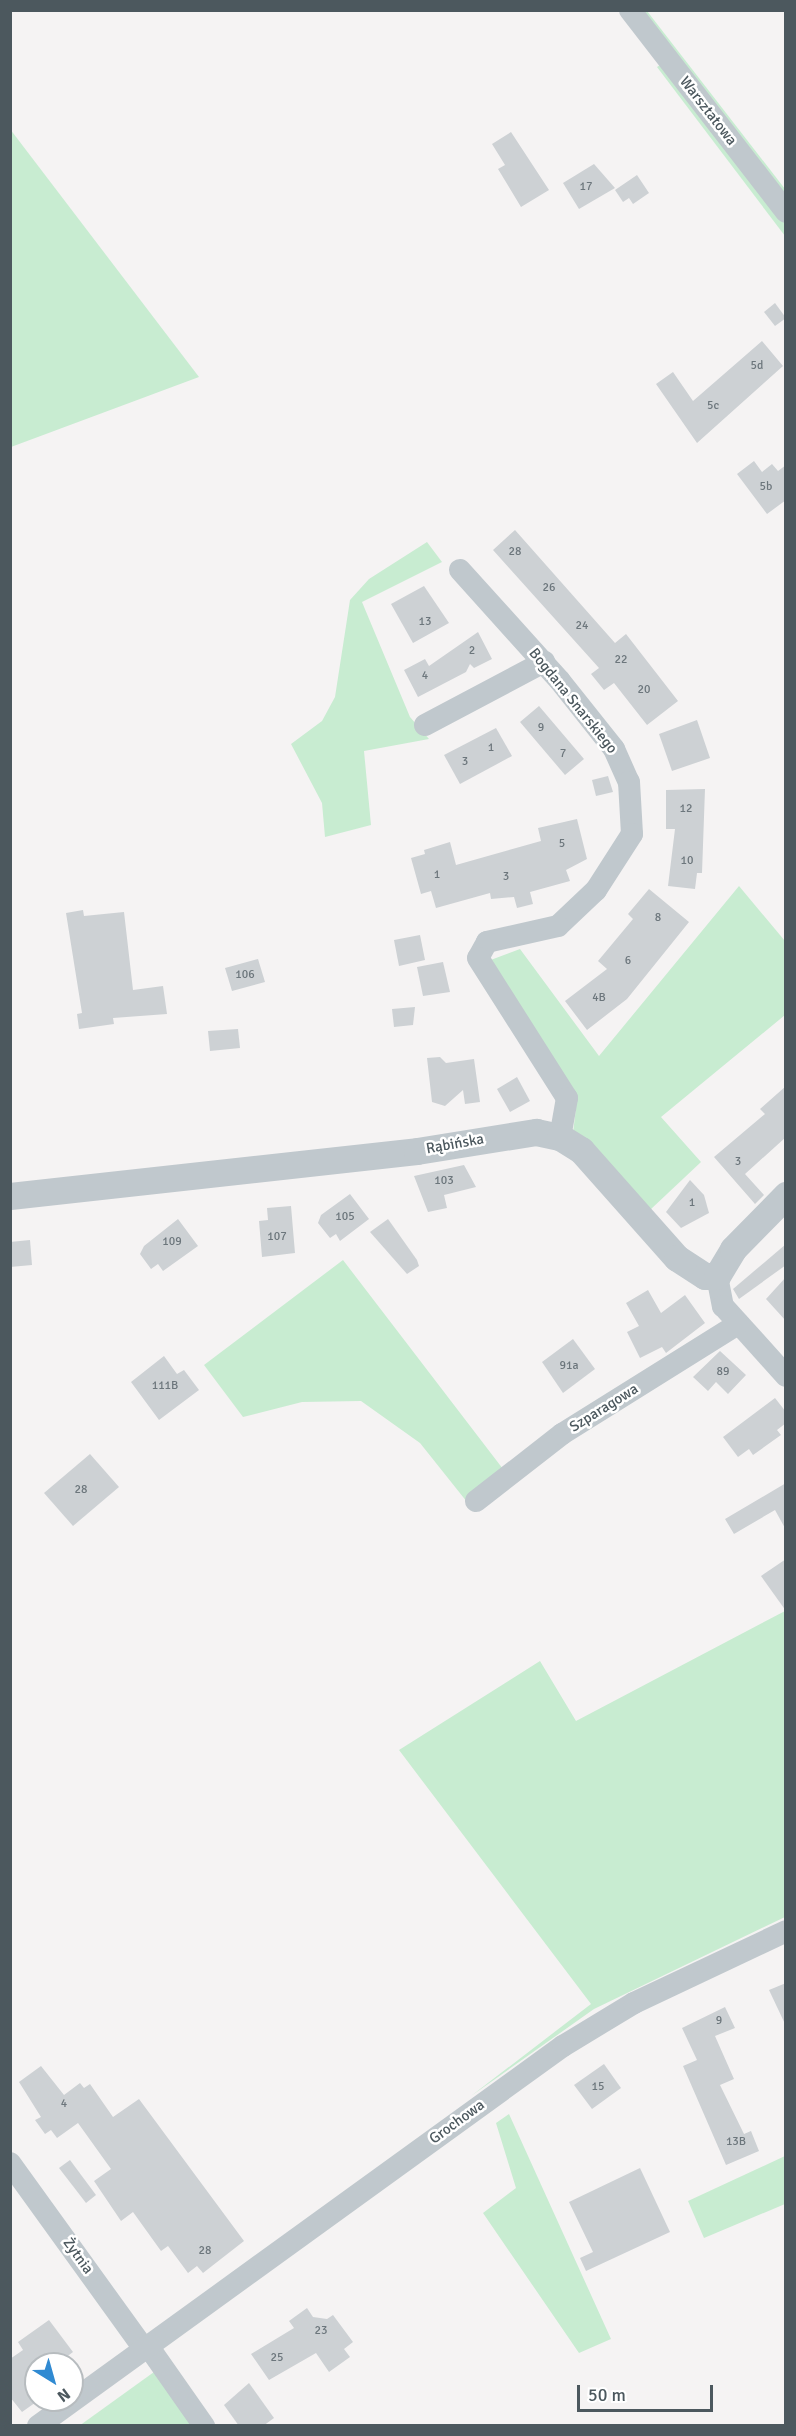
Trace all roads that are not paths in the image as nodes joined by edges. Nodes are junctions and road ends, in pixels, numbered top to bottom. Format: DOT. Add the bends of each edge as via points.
graph roads {
  1 [pos="630,10"];
  2 [pos="786,212"];
  3 [pos="460,570"];
  4 [pos="544,662"];
  5 [pos="425,725"];
  6 [pos="560,1137"];
  7 [pos="786,1195"];
  8 [pos="10,1196"];
  9 [pos="717,1276"];
  10 [pos="738,1324"];
  11 [pos="786,1376"];
  12 [pos="476,1501"];
  13 [pos="786,1931"];
  14 [pos="10,2163"];
  15 [pos="146,2347"];
  16 [pos="38,2426"];
  17 [pos="204,2426"];
  1 -- 2 [label="street, Warsztatowa"];
  3 -- 4 [label="street, Bogdana Snarskiego"];
  4 -- 5 [label="street"];
  4 -- 6 [label="street, Bogdana Snarskiego" via="626,770 632,834 625,853 558,926 487,942 478,958 567,1098"];
  6 -- 8 [label="street, Rąbińska" via="520,1133 417,1151"];
  6 -- 9 [label="street" via="580,1150 688,1268"];
  7 -- 9 [label="street" via="728,1255"];
  9 -- 10 [label="street" via="723,1306"];
  10 -- 11 [label="street"];
  10 -- 12 [label="street, Szparagowa" via="562,1434"];
  13 -- 15 [label="street, Grochowa" via="590,2028"];
  14 -- 15 [label="street, Żytnia"];
  15 -- 16 [label="street, Grochowa"];
  15 -- 17 [label="street"];
}
